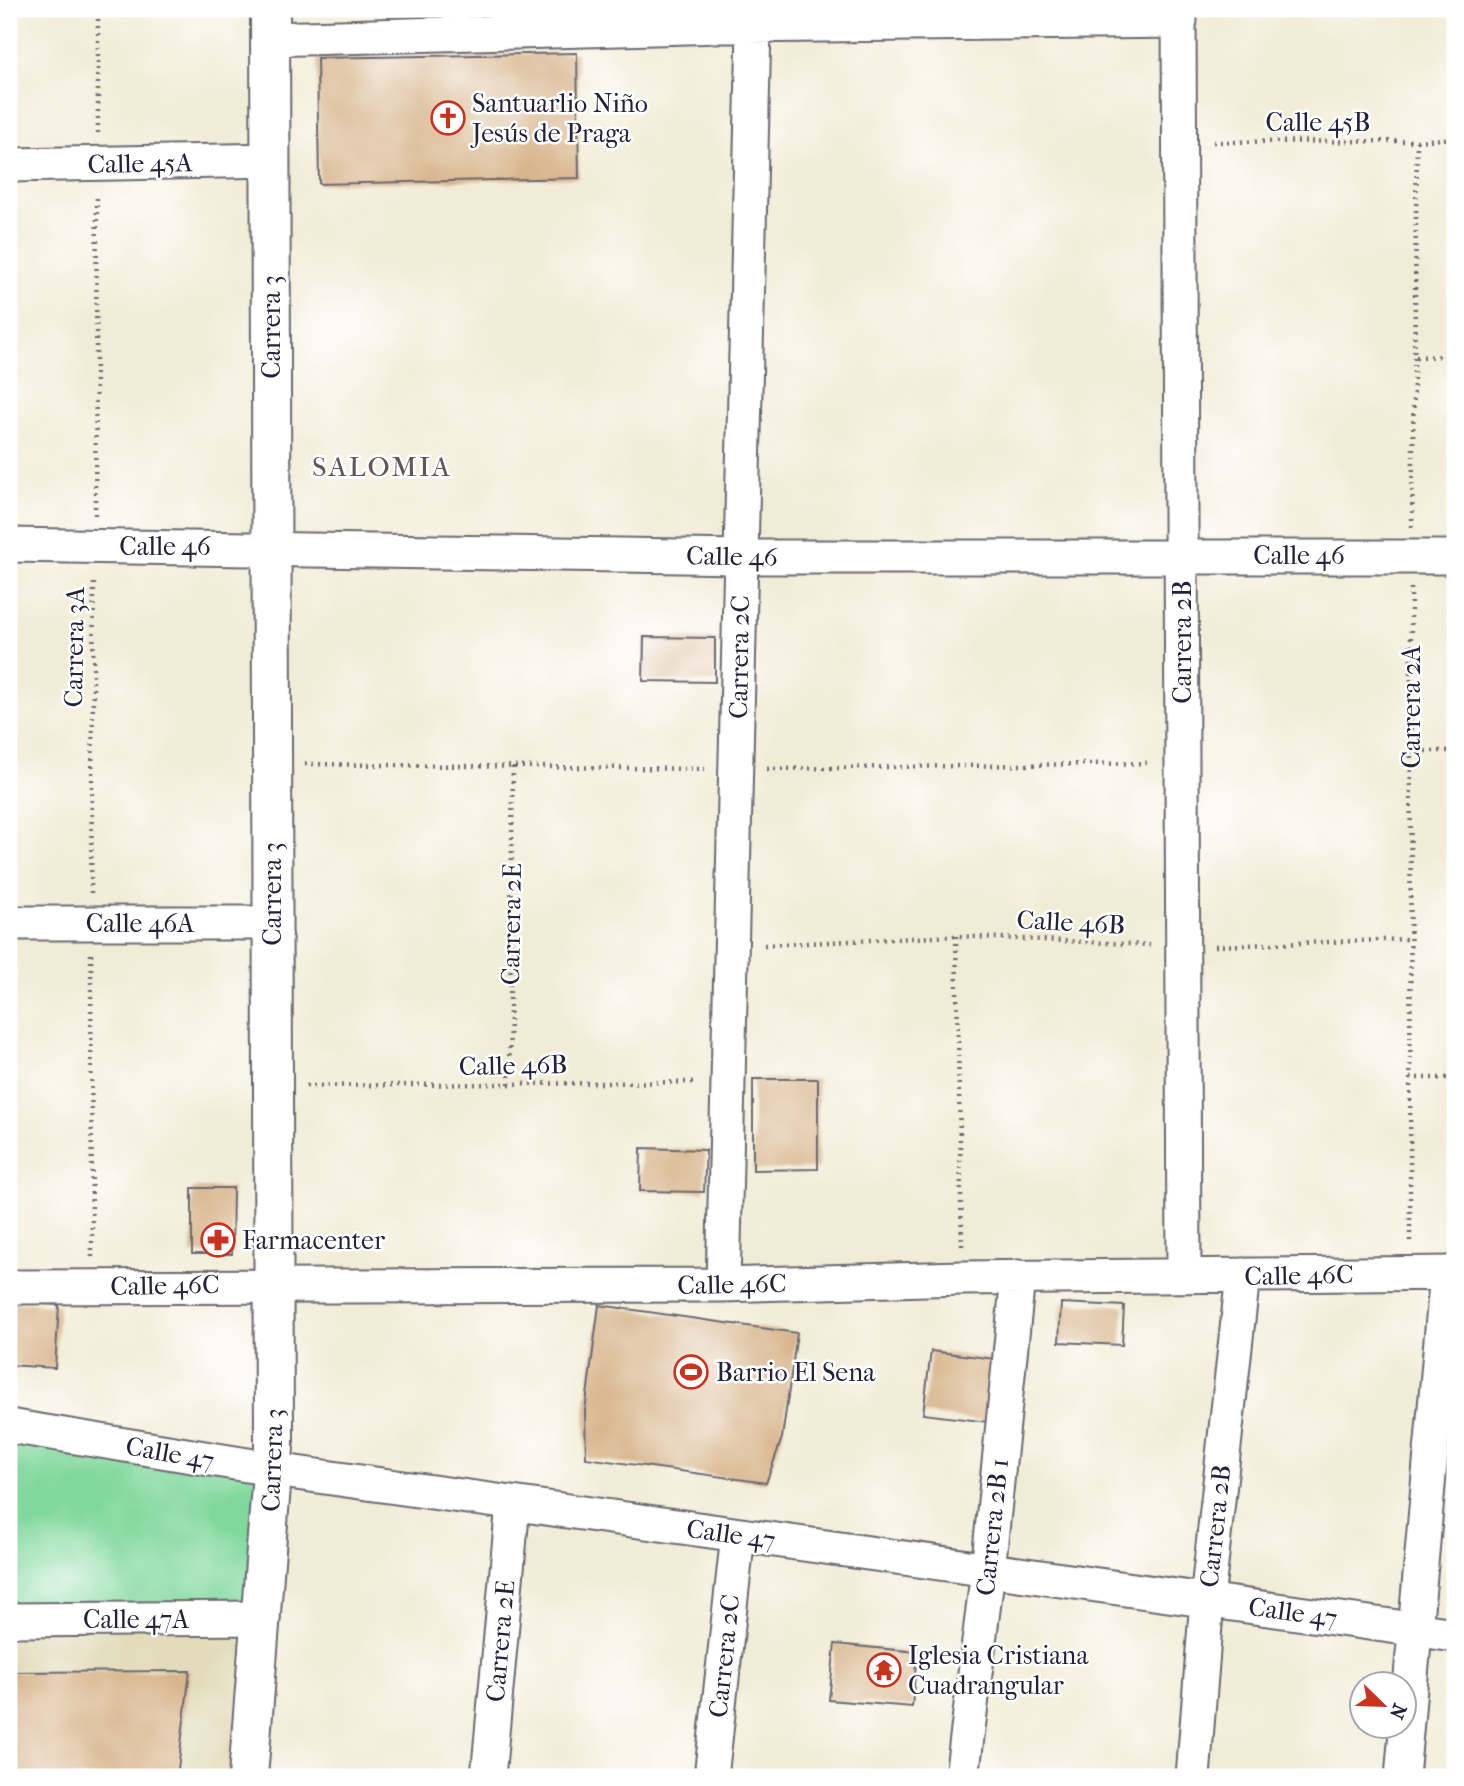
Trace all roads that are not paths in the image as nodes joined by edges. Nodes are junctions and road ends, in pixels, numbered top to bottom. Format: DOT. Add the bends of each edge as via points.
graph roads {
  1 [pos="1180,15"];
  2 [pos="270,24"];
  3 [pos="754,28"];
  4 [pos="271,160"];
  5 [pos="9,165"];
  6 [pos="9,545"];
  7 [pos="272,547"];
  8 [pos="1182,554"];
  9 [pos="741,556"];
  10 [pos="1455,557"];
  11 [pos="9,923"];
  12 [pos="272,923"];
  13 [pos="1451,1273"];
  14 [pos="1184,1275"];
  15 [pos="1243,1275"];
  16 [pos="1018,1277"];
  17 [pos="272,1284"];
  18 [pos="723,1285"];
  19 [pos="9,1287"];
  20 [pos="9,1426"];
  21 [pos="274,1470"];
  22 [pos="513,1504"];
  23 [pos="738,1535"];
  24 [pos="988,1570"];
  25 [pos="1207,1600"];
  26 [pos="263,1618"];
  27 [pos="9,1620"];
  28 [pos="1415,1629"];
  29 [pos="1455,1635"];
  30 [pos="248,1777"];
  31 [pos="488,1777"];
  32 [pos="711,1777"];
  33 [pos="962,1777"];
  34 [pos="1193,1777"];
  35 [pos="1402,1777"];
  1 -- 3 [label="street"];
  1 -- 8 [label="street, Carrera 2B"];
  2 -- 3 [label="street"];
  2 -- 4 [label="street, Carrera 3"];
  3 -- 9 [label="street, Carrera 2C"];
  4 -- 5 [label="street, Calle 45A"];
  4 -- 7 [label="street, Carrera 3"];
  6 -- 7 [label="street, Calle 46"];
  7 -- 9 [label="street, Calle 46"];
  7 -- 12 [label="street, Carrera 3"];
  8 -- 9 [label="street, Calle 46"];
  8 -- 10 [label="street, Calle 46"];
  8 -- 14 [label="street, Carrera 2B"];
  9 -- 18 [label="street, Carrera 2C"];
  11 -- 12 [label="street, Calle 46A"];
  12 -- 17 [label="street, Carrera 3"];
  13 -- 15 [label="street, Calle 46C"];
  13 -- 28 [label="street"];
  14 -- 15 [label="street, Calle 46C"];
  14 -- 16 [label="street, Calle 46C"];
  15 -- 25 [label="street, Carrera 2B"];
  16 -- 18 [label="street, Calle 46C"];
  16 -- 24 [label="street, Carrera 2B 1"];
  17 -- 18 [label="street, Calle 46C"];
  17 -- 19 [label="street, Calle 46C"];
  17 -- 21 [label="street, Carrera 3"];
  20 -- 21 [label="street, Calle 47"];
  21 -- 22 [label="street, Calle 47"];
  21 -- 26 [label="street, Carrera 3"];
  22 -- 23 [label="street, Calle 47"];
  22 -- 31 [label="street, Carrera 2E"];
  23 -- 24 [label="street, Calle 47"];
  23 -- 32 [label="street, Carrera 2C"];
  24 -- 25 [label="street, Calle 47"];
  24 -- 33 [label="street, Carrera 2B 1"];
  25 -- 28 [label="street, Calle 47"];
  25 -- 34 [label="street, Carrera 2B"];
  26 -- 27 [label="street, Calle 47A"];
  26 -- 30 [label="street, Carrera 3"];
  28 -- 29 [label="street, Calle 47"];
  28 -- 35 [label="street"];
}
